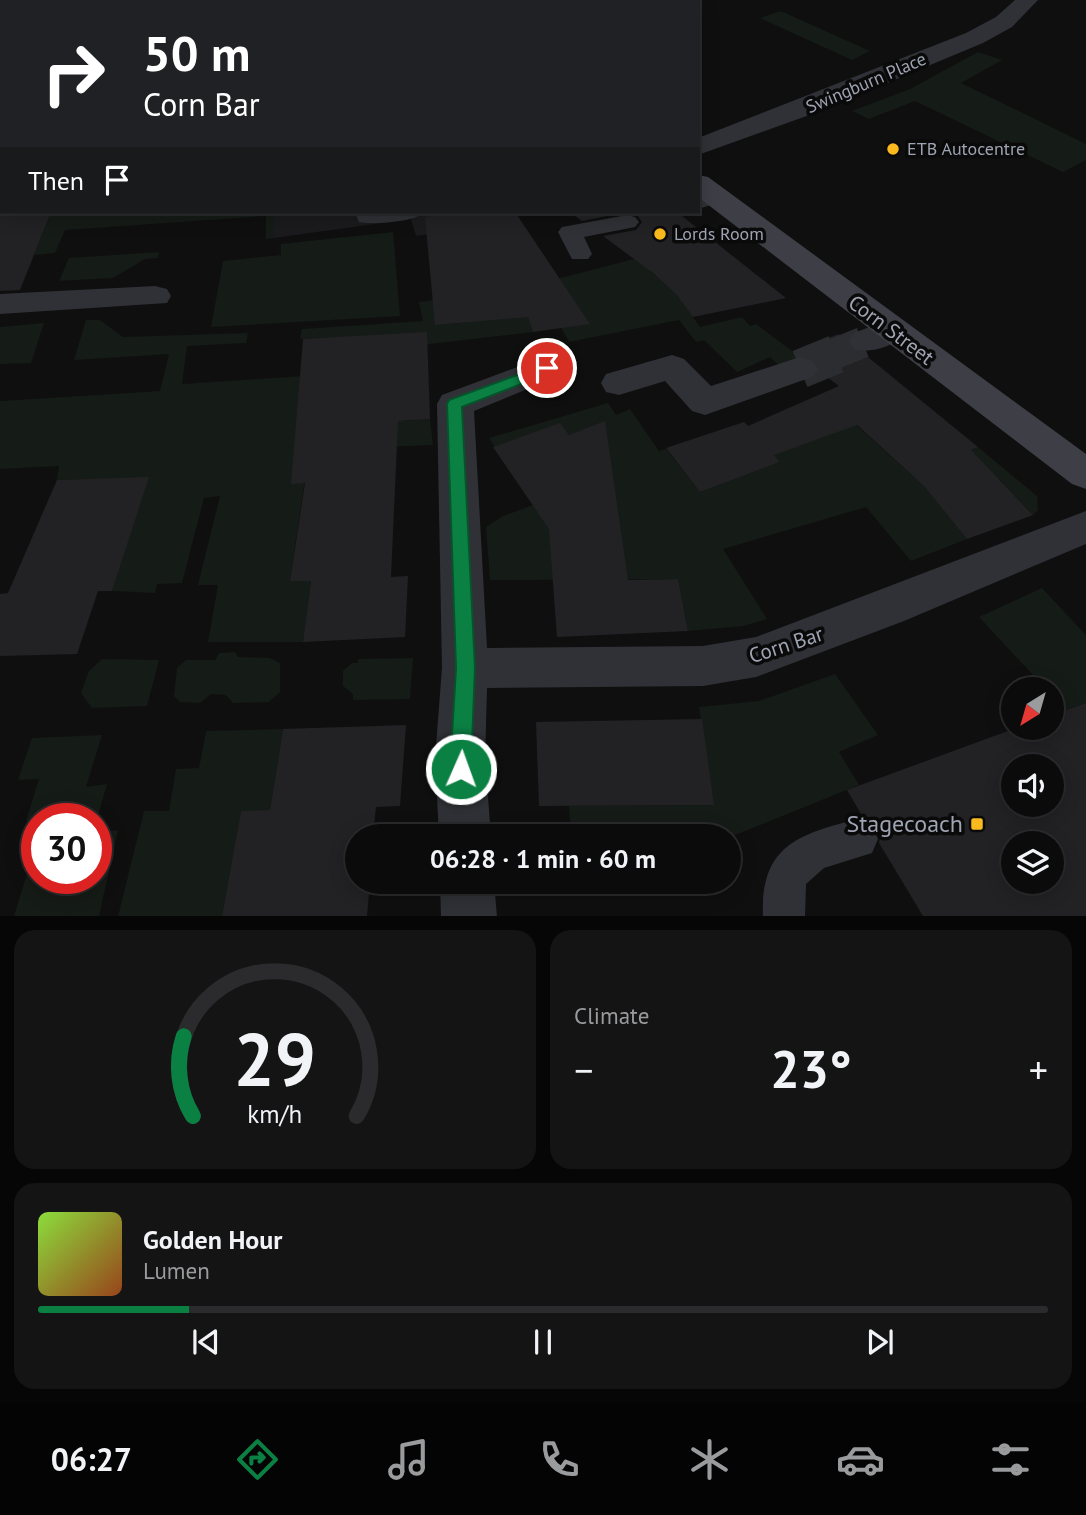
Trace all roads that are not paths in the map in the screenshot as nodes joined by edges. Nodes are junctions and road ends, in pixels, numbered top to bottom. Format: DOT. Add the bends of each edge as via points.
graph roads {
  1 [pos="1026,2"];
  2 [pos="700,146"];
  3 [pos="704,194"];
  4 [pos="366,214"];
  5 [pos="395,214"];
  6 [pos="627,222"];
  7 [pos="580,254"];
  8 [pos="155,296"];
  9 [pos="0,304"];
  10 [pos="547,368"];
  11 [pos="800,369"];
  12 [pos="619,383"];
  13 [pos="1086,474"];
  14 [pos="1086,527"];
  15 [pos="465,668"];
  16 [pos="464,824"];
  17 [pos="858,839"];
  18 [pos="468,894"];
  19 [pos="469,916"];
  20 [pos="784,916"];
  1 -- 2 [label="street, Swingburn Place" via="981,34 779,119"];
  3 -- 13 [label="street, Corn Street" via="878,336"];
  4 -- 5 [label="lane"];
  6 -- 7 [label="lane" via="570,232"];
  8 -- 9 [label="street"];
  10 -- 15 [label="street" via="455,404"];
  11 -- 12 [label="street" via="705,402 671,367"];
  14 -- 15 [label="street, Corn Bar" via="756,657 703,666"];
  15 -- 16 [label="street" via="460,759"];
  17 -- 20 [label="lane" via="806,853 796,863 787,880"];
  18 -- 19 [label="street"];
}
